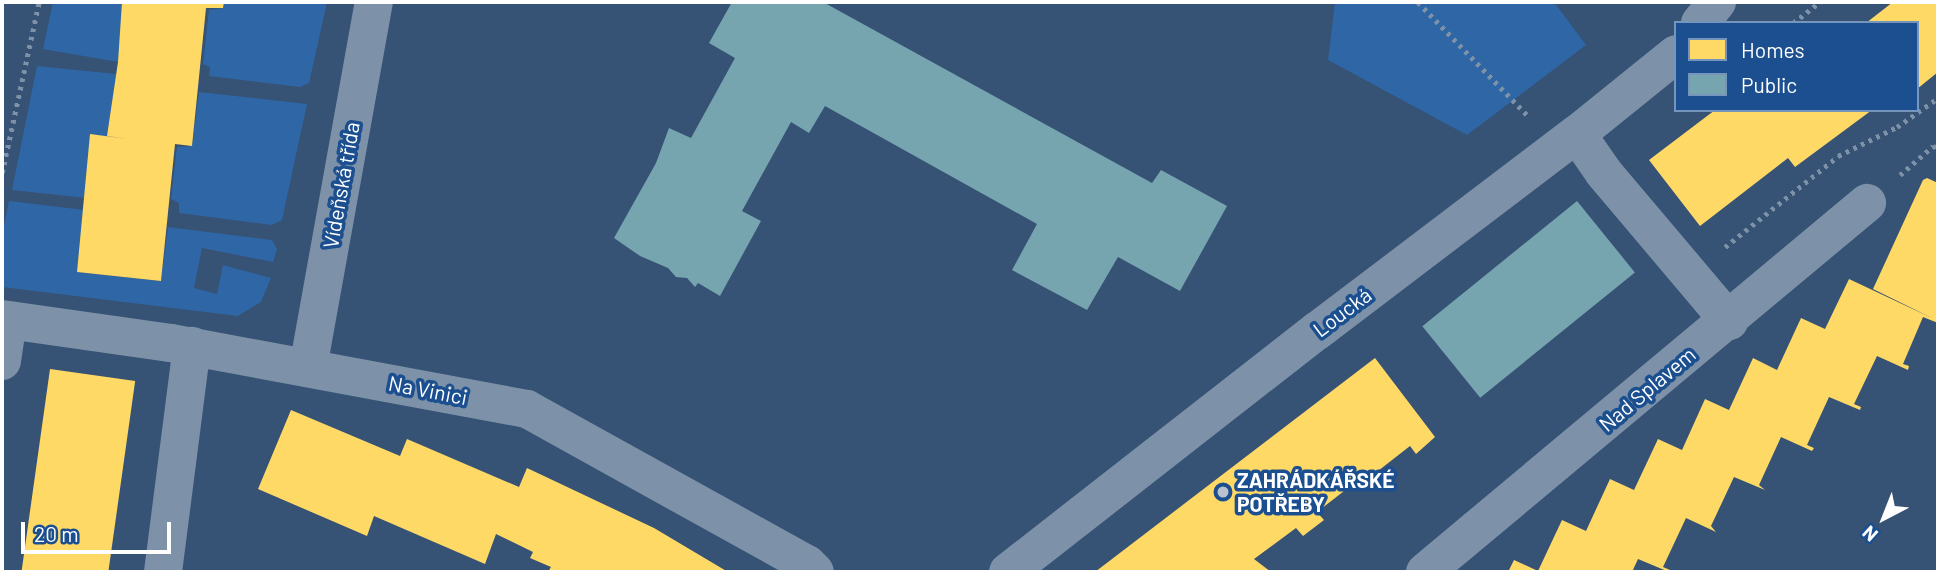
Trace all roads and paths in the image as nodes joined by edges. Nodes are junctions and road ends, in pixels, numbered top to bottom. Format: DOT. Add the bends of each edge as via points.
graph roads {
  1 [pos="38,2"];
  2 [pos="373,2"];
  3 [pos="1418,2"];
  4 [pos="1717,2"];
  5 [pos="1820,2"];
  6 [pos="1702,21"];
  7 [pos="1796,21"];
  8 [pos="1674,56"];
  9 [pos="1938,98"];
  10 [pos="1919,111"];
  11 [pos="1918,112"];
  12 [pos="1530,118"];
  13 [pos="1577,134"];
  14 [pos="2,173"];
  15 [pos="1867,203"];
  16 [pos="1691,276"];
  17 [pos="5,320"];
  18 [pos="1729,321"];
  19 [pos="192,346"];
  20 [pos="2,361"];
  21 [pos="309,368"];
  22 [pos="163,572"];
  23 [pos="815,572"];
  24 [pos="1008,572"];
  25 [pos="1425,572"];
  1 -- 14 [label="path"];
  2 -- 21 [label="street, Vídeňská třída"];
  3 -- 12 [label="path"];
  4 -- 6 [label="street"];
  5 -- 7 [label="path"];
  8 -- 13 [label="street, Loucká"];
  9 -- 10 [label="path"];
  11 -- 16 [label="path" via="1838,156"];
  13 -- 16 [label="street"];
  13 -- 24 [label="street, Loucká"];
  15 -- 18 [label="street, Nad Splavem"];
  16 -- 18 [label="street"];
  17 -- 19 [label="street, Na Vinici"];
  17 -- 20 [label="street"];
  18 -- 25 [label="street, Nad Splavem"];
  19 -- 21 [label="street, Na Vinici"];
  19 -- 22 [label="street"];
  21 -- 23 [label="street, Na Vinici" via="527,409"];
}
